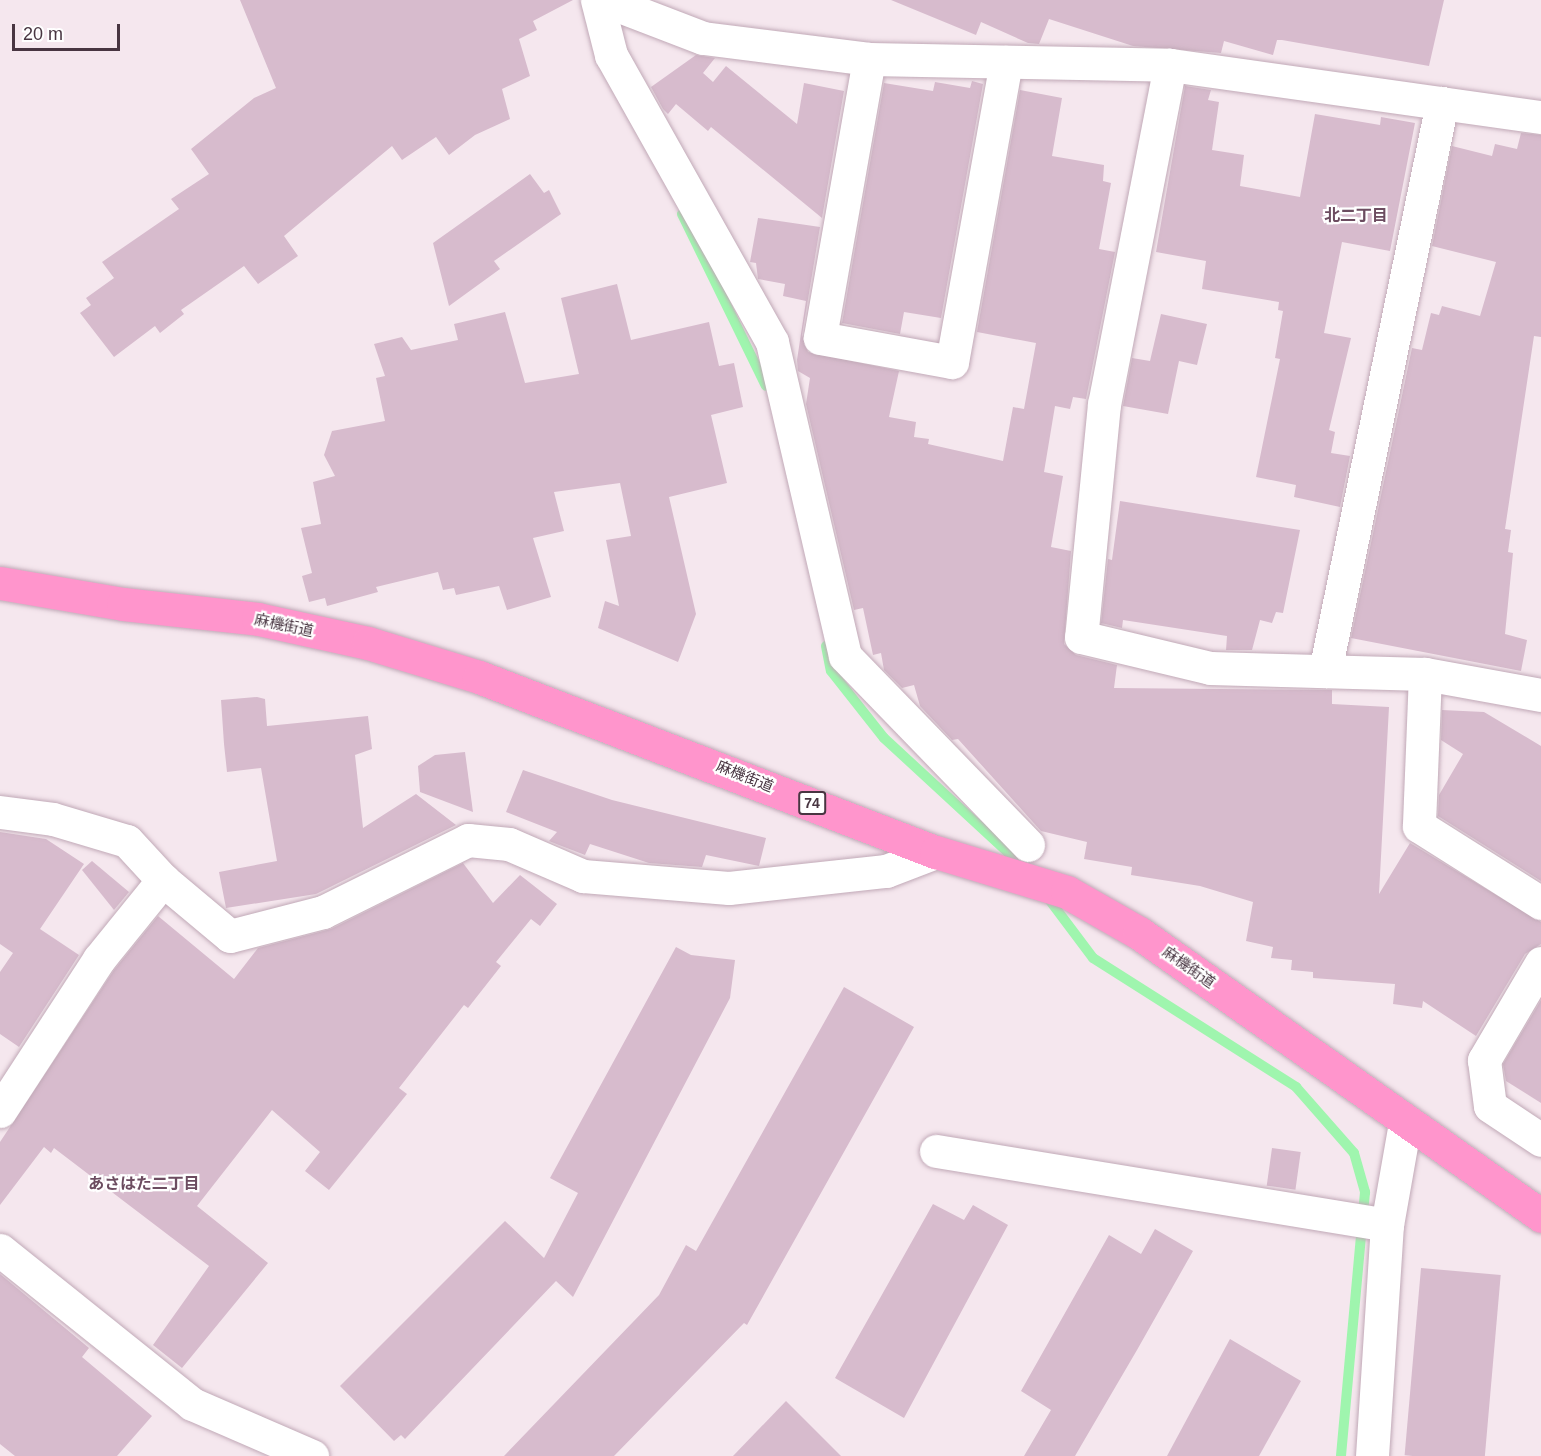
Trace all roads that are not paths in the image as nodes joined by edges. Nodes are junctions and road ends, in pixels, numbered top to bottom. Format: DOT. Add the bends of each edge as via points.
graph roads {
  1 [pos="597,0"];
  2 [pos="604,0"];
  3 [pos="869,59"];
  4 [pos="1006,62"];
  5 [pos="1170,64"];
  6 [pos="1442,103"];
  7 [pos="1541,117"];
  8 [pos="0,583"];
  9 [pos="1325,671"];
  10 [pos="1425,674"];
  11 [pos="1540,687"];
  12 [pos="0,812"];
  13 [pos="1028,845"];
  14 [pos="936,852"];
  15 [pos="164,880"];
  16 [pos="1541,903"];
  17 [pos="1541,963"];
  18 [pos="0,1111"];
  19 [pos="1405,1123"];
  20 [pos="1541,1140"];
  21 [pos="936,1151"];
  22 [pos="1541,1216"];
  23 [pos="1387,1225"];
  24 [pos="0,1250"];
  25 [pos="312,1456"];
  26 [pos="1372,1456"];
  1 -- 13 [label="street" via="611,55 772,342 845,656"];
  2 -- 3 [label="street" via="703,38"];
  3 -- 4 [label="street"];
  3 -- 4 [label="street" via="820,338 952,362"];
  4 -- 5 [label="street"];
  5 -- 6 [label="street"];
  5 -- 9 [label="street" via="1104,404 1081,637 1210,668"];
  6 -- 7 [label="street"];
  6 -- 9 [label="street"];
  8 -- 14 [label="main road, 麻機街道 / 74" via="123,604 258,619 368,643 589,717"];
  9 -- 10 [label="street"];
  10 -- 11 [label="street"];
  10 -- 16 [label="street" via="1419,826"];
  12 -- 15 [label="street" via="52,819 127,841"];
  14 -- 15 [label="street" via="886,871 729,888 583,876 509,844 468,840 323,912 230,936"];
  14 -- 19 [label="main road, 麻機街道 / 74" via="1066,892 1139,933"];
  15 -- 18 [label="street" via="99,959"];
  17 -- 20 [label="street" via="1484,1060 1490,1106"];
  19 -- 22 [label="main road, 麻機街道 / 74"];
  19 -- 23 [label="street"];
  21 -- 23 [label="street"];
  23 -- 26 [label="street"];
  24 -- 25 [label="street" via="192,1404"];
}
